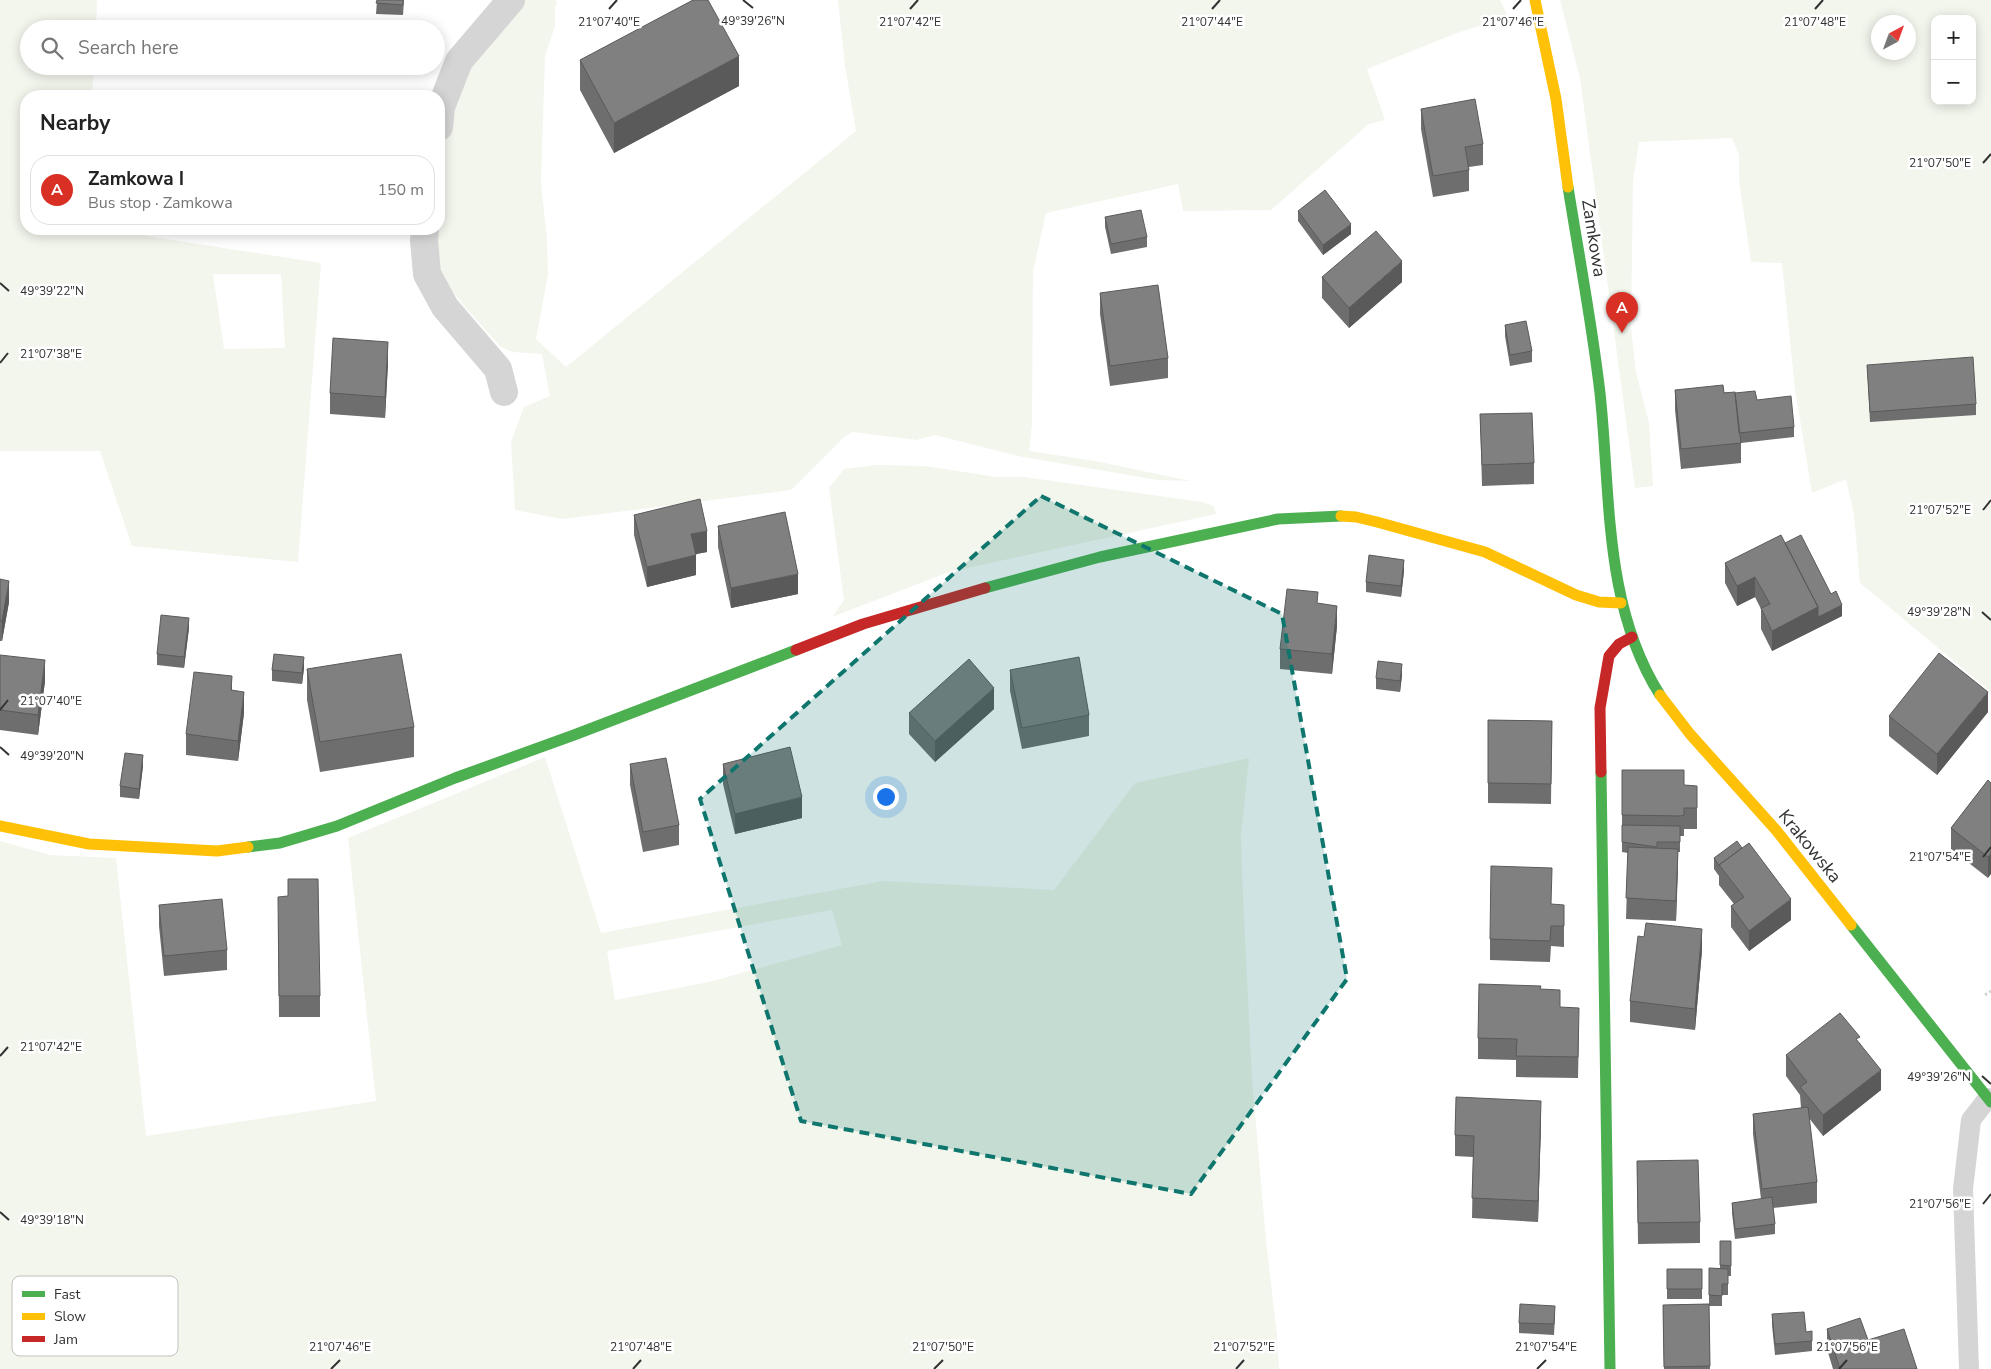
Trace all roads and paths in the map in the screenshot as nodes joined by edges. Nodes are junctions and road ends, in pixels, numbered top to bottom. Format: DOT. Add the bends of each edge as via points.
graph roads {
  1 [pos="511,0"];
  2 [pos="1535,0"];
  3 [pos="445,97"];
  4 [pos="424,235"];
  5 [pos="504,392"];
  6 [pos="1621,603"];
  7 [pos="1632,637"];
  8 [pos="0,826"];
  9 [pos="1991,991"];
  10 [pos="1985,995"];
  11 [pos="1989,1100"];
  12 [pos="1610,1369"];
  13 [pos="1969,1369"];
  1 -- 3 [label="street" via="459,61"];
  2 -- 6 [label="street, Zamkowa" via="1556,99 1564,170 1592,333"];
  4 -- 5 [label="street" via="427,274 446,307 498,369"];
  6 -- 7 [label="street, Krakowska"];
  6 -- 8 [label="street" via="1599,602 1576,595 1485,552 1377,522 1356,517 1326,516 1278,519 1100,557 863,624 455,778 337,826 280,843 217,851 89,844"];
  7 -- 11 [label="street, Krakowska" via="1646,673 1665,702 1776,830"];
  7 -- 12 [label="street" via="1619,644 1609,656 1600,708"];
  9 -- 10 [label="path"];
  11 -- 13 [label="lane" via="1971,1120 1963,1189"];
}
